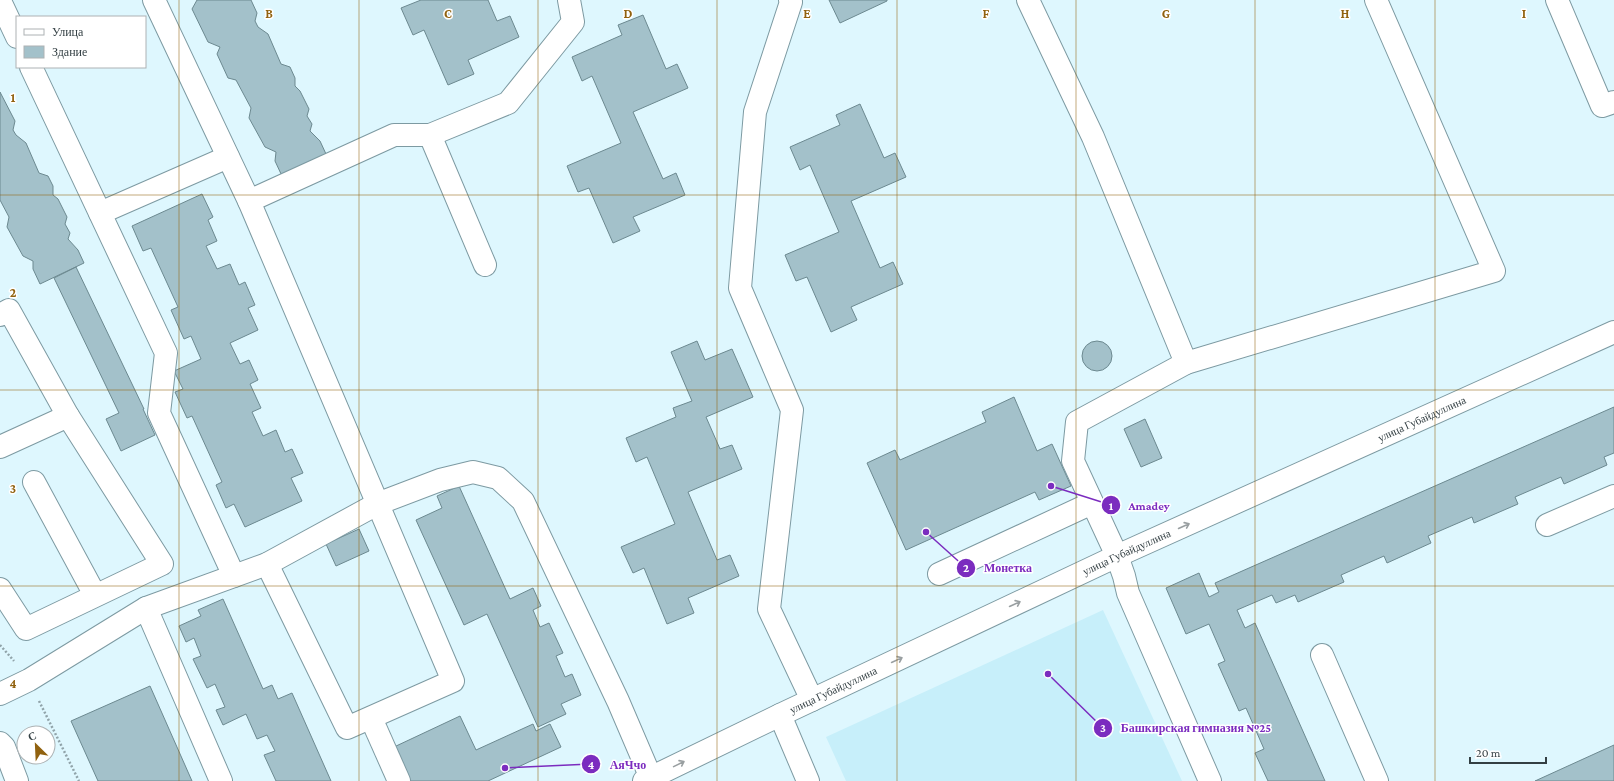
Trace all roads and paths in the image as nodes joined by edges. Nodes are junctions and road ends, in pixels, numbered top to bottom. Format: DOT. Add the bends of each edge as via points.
graph roads {
  1 [pos="154,0"];
  2 [pos="569,0"];
  3 [pos="790,0"];
  4 [pos="1028,0"];
  5 [pos="1376,0"];
  6 [pos="1557,0"];
  7 [pos="0,1"];
  8 [pos="16,35"];
  9 [pos="31,68"];
  10 [pos="1614,102"];
  11 [pos="430,136"];
  12 [pos="228,157"];
  13 [pos="249,201"];
  14 [pos="100,213"];
  15 [pos="485,266"];
  16 [pos="0,315"];
  17 [pos="1614,332"];
  18 [pos="1186,363"];
  19 [pos="68,416"];
  20 [pos="1,443"];
  21 [pos="34,482"];
  22 [pos="1614,496"];
  23 [pos="1092,503"];
  24 [pos="377,504"];
  25 [pos="1547,525"];
  26 [pos="1116,556"];
  27 [pos="267,564"];
  28 [pos="939,574"];
  29 [pos="234,576"];
  30 [pos="0,589"];
  31 [pos="96,596"];
  32 [pos="146,608"];
  33 [pos="0,645"];
  34 [pos="1322,655"];
  35 [pos="29,680"];
  36 [pos="0,694"];
  37 [pos="812,700"];
  38 [pos="780,715"];
  39 [pos="371,718"];
  40 [pos="0,743"];
  41 [pos="648,779"];
  42 [pos="17,781"];
  43 [pos="78,781"];
  44 [pos="221,781"];
  45 [pos="399,781"];
  46 [pos="808,781"];
  47 [pos="1210,781"];
  48 [pos="1377,781"];
  1 -- 12 [label="street"];
  2 -- 11 [label="street" via="572,22 508,103"];
  3 -- 37 [label="street" via="756,112 740,288 792,410 769,609"];
  4 -- 18 [label="street" via="1093,137"];
  5 -- 18 [label="street" via="1494,271"];
  6 -- 10 [label="street" via="1602,106"];
  7 -- 8 [label="street"];
  9 -- 14 [label="street"];
  11 -- 13 [label="street" via="394,135"];
  11 -- 15 [label="street"];
  12 -- 13 [label="street"];
  12 -- 14 [label="street"];
  13 -- 24 [label="street"];
  14 -- 29 [label="street" via="166,353 159,413"];
  16 -- 19 [label="street" via="9,310"];
  26 -- 17 [label="street, улица Губайдуллина, one-way"];
  18 -- 23 [label="street" via="1077,422 1073,461"];
  19 -- 20 [label="street"];
  19 -- 31 [label="street" via="162,564"];
  21 -- 31 [label="street"];
  22 -- 25 [label="street"];
  23 -- 26 [label="street"];
  23 -- 28 [label="street"];
  24 -- 27 [label="street"];
  24 -- 39 [label="street" via="453,681"];
  24 -- 41 [label="street" via="440,480 473,472 498,478 523,501 618,701"];
  37 -- 26 [label="street, улица Губайдуллина, one-way"];
  26 -- 47 [label="street" via="1128,593"];
  27 -- 29 [label="street"];
  27 -- 39 [label="street" via="347,728"];
  29 -- 32 [label="street"];
  30 -- 31 [label="street" via="26,629"];
  32 -- 35 [label="street"];
  32 -- 44 [label="street"];
  33 -- 35 [label="path"];
  34 -- 48 [label="street"];
  35 -- 36 [label="street"];
  35 -- 43 [label="path"];
  37 -- 38 [label="street, улица Губайдуллина"];
  41 -- 38 [label="street, улица Губайдуллина, one-way"];
  38 -- 46 [label="street"];
  39 -- 45 [label="street"];
  40 -- 42 [label="street"];
}
